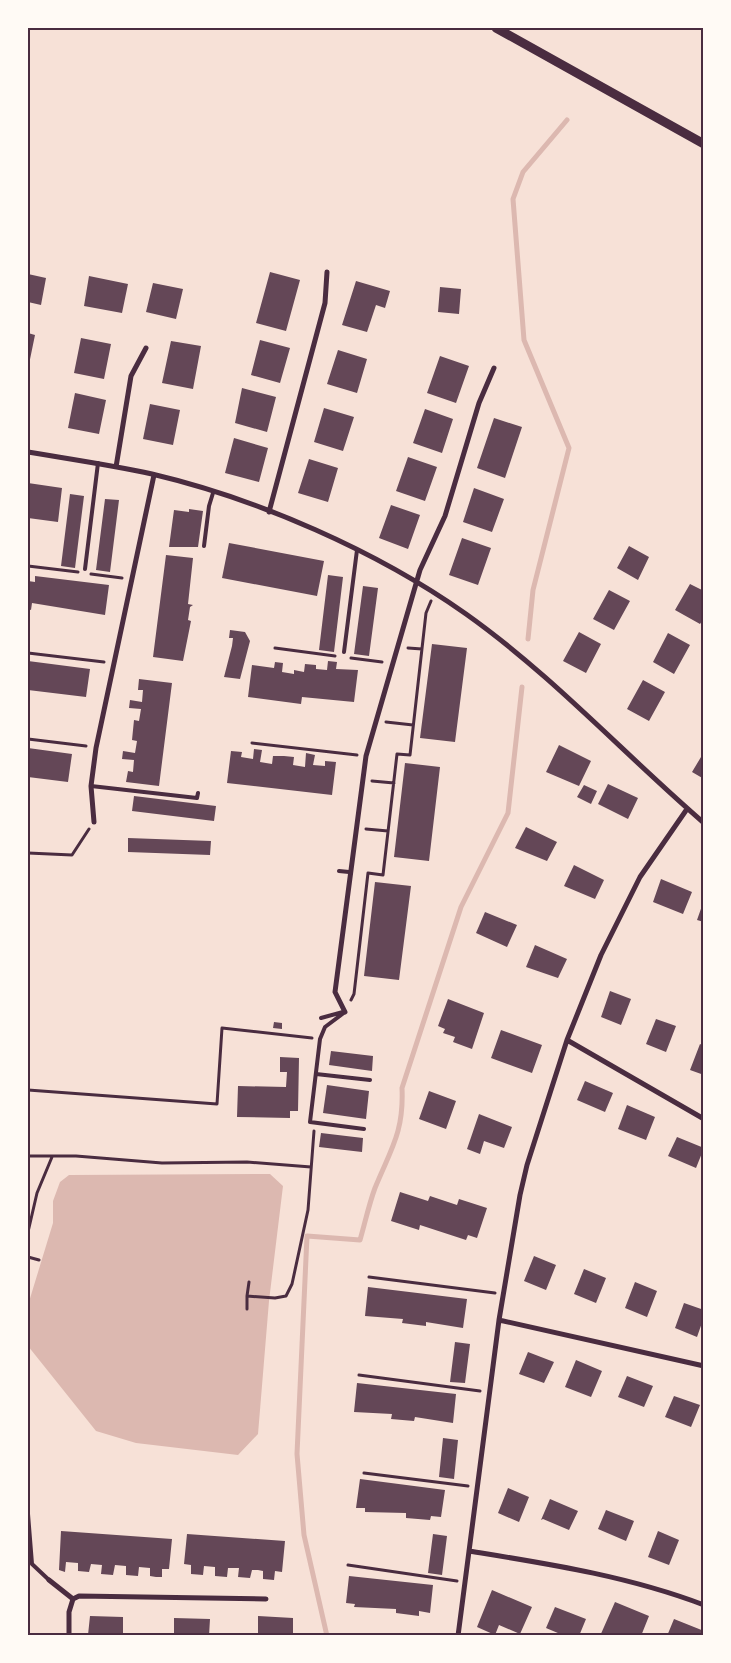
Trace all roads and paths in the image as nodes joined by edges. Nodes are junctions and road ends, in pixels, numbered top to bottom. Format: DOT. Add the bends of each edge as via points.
graph roads {
  1 [pos="496,28"];
  2 [pos="704,144"];
  3 [pos="327,272"];
  4 [pos="146,348"];
  5 [pos="494,368"];
  6 [pos="28,452"];
  7 [pos="98,464"];
  8 [pos="116,466"];
  9 [pos="154,475"];
  10 [pos="213,493"];
  11 [pos="268,512"];
  12 [pos="204,546"];
  13 [pos="357,550"];
  14 [pos="85,569"];
  15 [pos="416,583"];
  16 [pos="426,613"];
  17 [pos="28,652"];
  18 [pos="344,652"];
  19 [pos="115,663"];
  20 [pos="376,721"];
  21 [pos="413,726"];
  22 [pos="28,739"];
  23 [pos="252,743"];
  24 [pos="96,748"];
  25 [pos="366,756"];
  26 [pos="361,779"];
  27 [pos="394,783"];
  28 [pos="91,786"];
  29 [pos="198,793"];
  30 [pos="687,809"];
  31 [pos="94,822"];
  32 [pos="704,823"];
  33 [pos="355,828"];
  34 [pos="388,831"];
  35 [pos="28,852"];
  36 [pos="340,871"];
  37 [pos="349,872"];
  38 [pos="345,1012"];
  39 [pos="321,1018"];
  40 [pos="320,1039"];
  41 [pos="567,1040"];
  42 [pos="316,1074"];
  43 [pos="370,1080"];
  44 [pos="28,1090"];
  45 [pos="704,1119"];
  46 [pos="364,1128"];
  47 [pos="28,1156"];
  48 [pos="52,1157"];
  49 [pos="28,1232"];
  50 [pos="28,1257"];
  51 [pos="39,1260"];
  52 [pos="369,1277"];
  53 [pos="249,1282"];
  54 [pos="504,1294"];
  55 [pos="247,1296"];
  56 [pos="247,1309"];
  57 [pos="499,1320"];
  58 [pos="704,1366"];
  59 [pos="359,1376"];
  60 [pos="490,1392"];
  61 [pos="364,1473"];
  62 [pos="478,1487"];
  63 [pos="28,1514"];
  64 [pos="469,1551"];
  65 [pos="348,1565"];
  66 [pos="49,1580"];
  67 [pos="465,1582"];
  68 [pos="73,1599"];
  69 [pos="266,1599"];
  70 [pos="704,1606"];
  71 [pos="69,1636"];
  72 [pos="458,1636"];
  1 -- 2 [label="street"];
  3 -- 11 [label="street" via="325,303"];
  4 -- 8 [label="street" via="131,376"];
  5 -- 15 [label="street" via="479,404 445,516"];
  6 -- 7 [label="street"];
  7 -- 8 [label="street"];
  7 -- 14 [label="lane"];
  8 -- 9 [label="street"];
  9 -- 10 [label="street"];
  9 -- 19 [label="street"];
  10 -- 11 [label="street"];
  10 -- 12 [label="lane"];
  11 -- 13 [label="street"];
  13 -- 15 [label="street"];
  13 -- 18 [label="lane"];
  15 -- 20 [label="street"];
  15 -- 30 [label="street" via="465,614 548,680"];
  16 -- 21 [label="path"];
  17 -- 19 [label="path"];
  19 -- 24 [label="street"];
  20 -- 21 [label="path"];
  20 -- 25 [label="street"];
  21 -- 27 [label="path" via="410,755 397,754"];
  22 -- 24 [label="path"];
  23 -- 25 [label="path"];
  24 -- 28 [label="street"];
  25 -- 26 [label="street"];
  26 -- 27 [label="path"];
  26 -- 33 [label="street"];
  27 -- 34 [label="path"];
  28 -- 29 [label="lane" via="197,798"];
  28 -- 31 [label="street"];
  30 -- 32 [label="street"];
  30 -- 41 [label="street" via="650,860 620,914"];
  31 -- 35 [label="path" via="72,855"];
  33 -- 34 [label="path"];
  33 -- 37 [label="street"];
  34 -- 38 [label="path" via="383,875 368,873 354,994"];
  36 -- 37 [label="lane"];
  37 -- 38 [label="street" via="334,992"];
  38 -- 39 [label="lane"];
  38 -- 40 [label="lane" via="325,1027"];
  40 -- 42 [label="lane"];
  40 -- 44 [label="path" via="222,1028 218,1104"];
  41 -- 45 [label="street"];
  41 -- 54 [label="street" via="525,1172"];
  42 -- 43 [label="lane"];
  42 -- 46 [label="lane" via="310,1122"];
  47 -- 48 [label="path"];
  48 -- 49 [label="path" via="37,1193"];
  48 -- 55 [label="path" via="247,1162 311,1167 308,1210 292,1284 286,1296"];
  50 -- 51 [label="path"];
  52 -- 54 [label="path"];
  53 -- 55 [label="path"];
  54 -- 57 [label="street"];
  55 -- 56 [label="path"];
  57 -- 58 [label="street"];
  57 -- 60 [label="street"];
  59 -- 60 [label="path"];
  60 -- 62 [label="street"];
  61 -- 62 [label="path"];
  62 -- 64 [label="street"];
  63 -- 66 [label="lane" via="32,1564"];
  64 -- 67 [label="street"];
  64 -- 70 [label="street" via="578,1568 666,1591"];
  65 -- 67 [label="path"];
  66 -- 68 [label="street"];
  67 -- 72 [label="street"];
  68 -- 69 [label="street" via="79,1596"];
  68 -- 71 [label="street" via="69,1612"];
}
